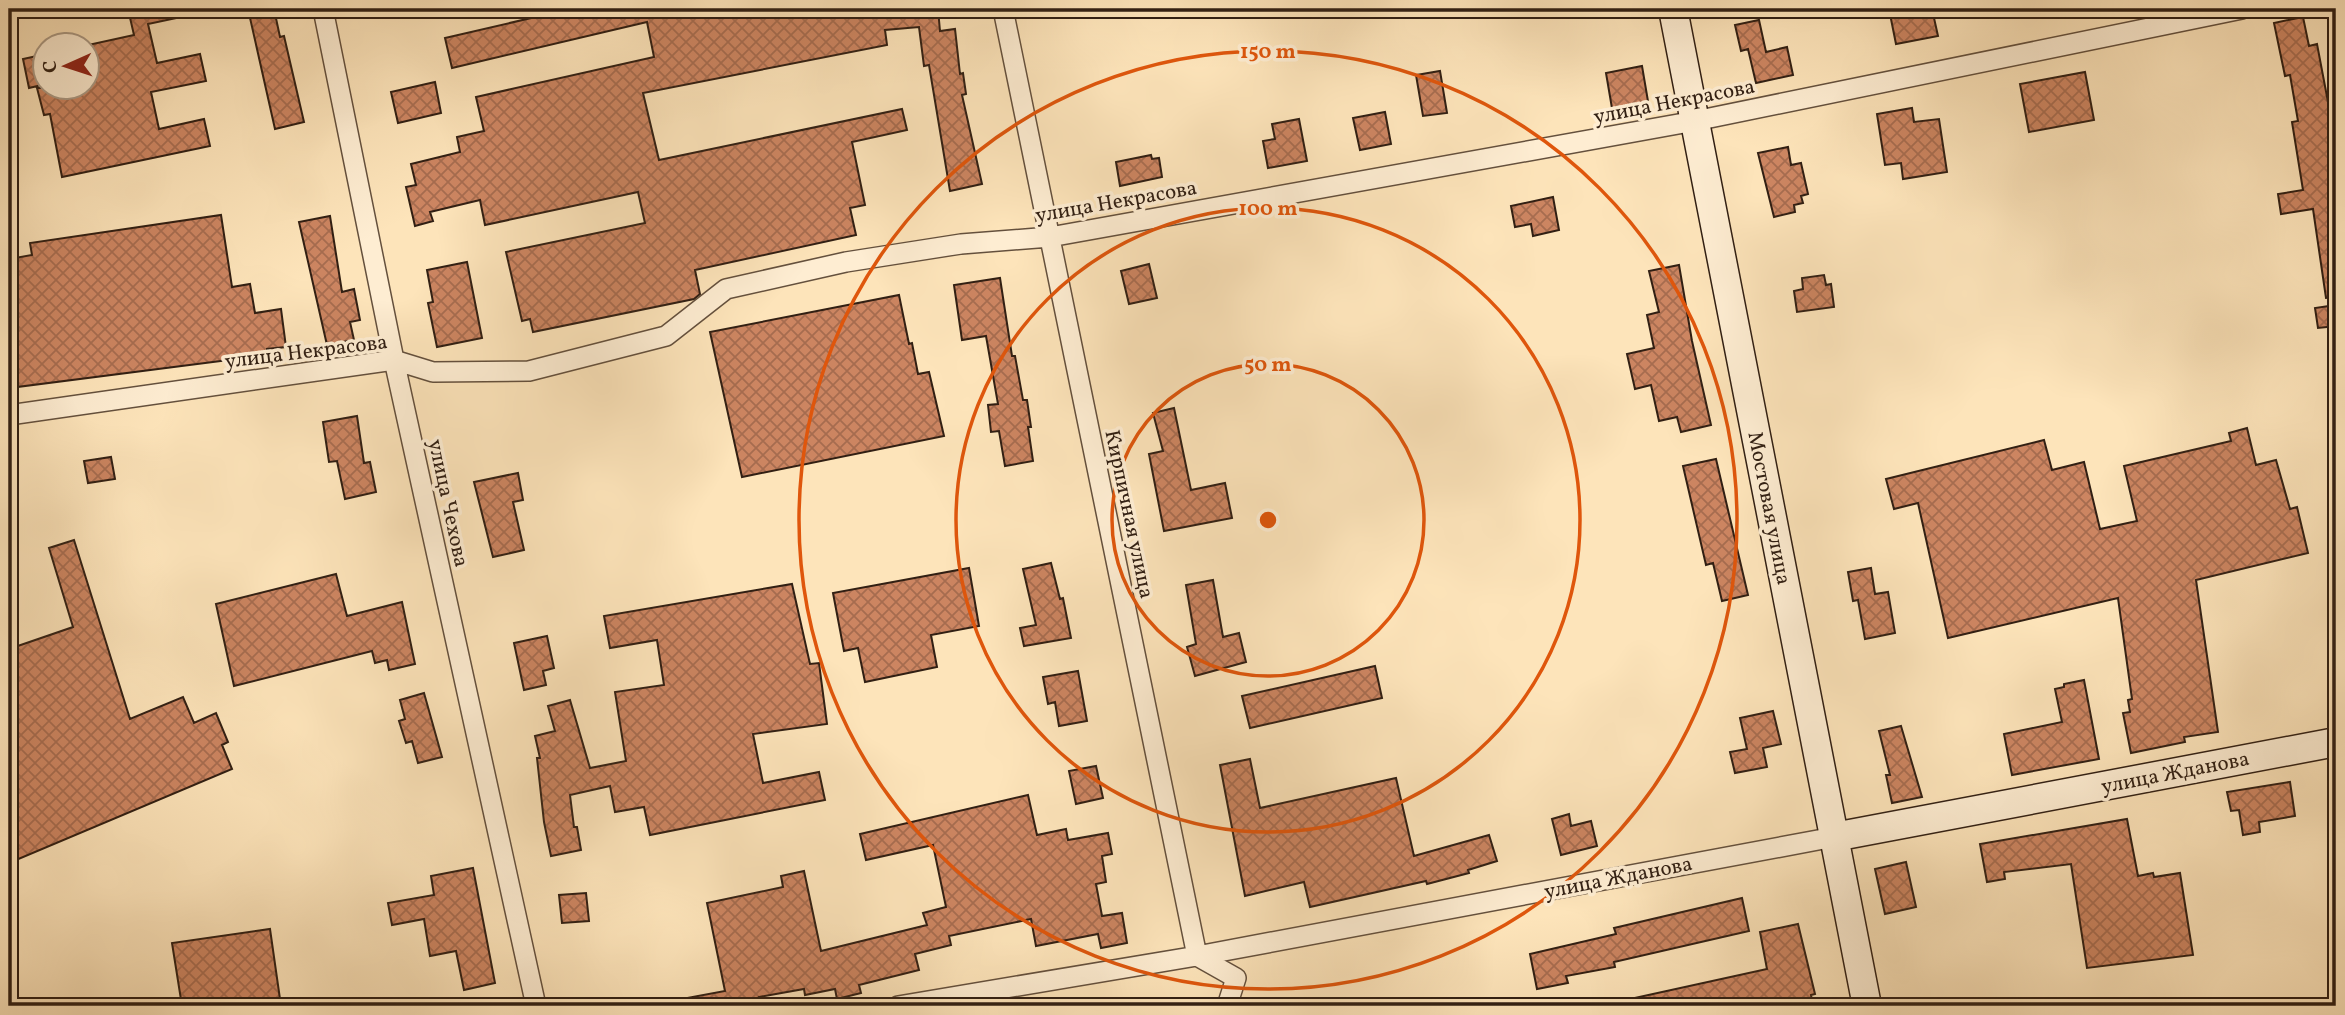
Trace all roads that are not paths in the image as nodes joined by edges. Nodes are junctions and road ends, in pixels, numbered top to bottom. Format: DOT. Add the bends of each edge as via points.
graph roads {
  1 [pos="323,9"];
  2 [pos="1003,9"];
  3 [pos="1674,9"];
  4 [pos="2242,9"];
  5 [pos="1695,121"];
  6 [pos="1050,237"];
  7 [pos="394,360"];
  8 [pos="9,415"];
  9 [pos="2336,742"];
  10 [pos="1834,837"];
  11 [pos="1197,956"];
  12 [pos="536,1006"];
  13 [pos="898,1006"];
  14 [pos="1227,1006"];
  15 [pos="1867,1006"];
  1 -- 7 [label="street, улица Чехова"];
  2 -- 6 [label="street, Кирпичная улица"];
  3 -- 5 [label="street, Мостовая улица"];
  4 -- 5 [label="street, улица Некрасова"];
  5 -- 6 [label="street, улица Некрасова"];
  5 -- 10 [label="street, Мостовая улица"];
  6 -- 7 [label="street, улица Некрасова" via="961,244 859,260 726,289 666,336 529,371 433,372"];
  6 -- 11 [label="street, Кирпичная улица"];
  7 -- 8 [label="street, улица Некрасова"];
  7 -- 12 [label="street, улица Чехова"];
  9 -- 10 [label="street, улица Жданова"];
  10 -- 11 [label="street, улица Жданова"];
  10 -- 15 [label="street, Мостовая улица"];
  11 -- 13 [label="street, улица Жданова"];
  11 -- 14 [label="street" via="1236,978"];
}
